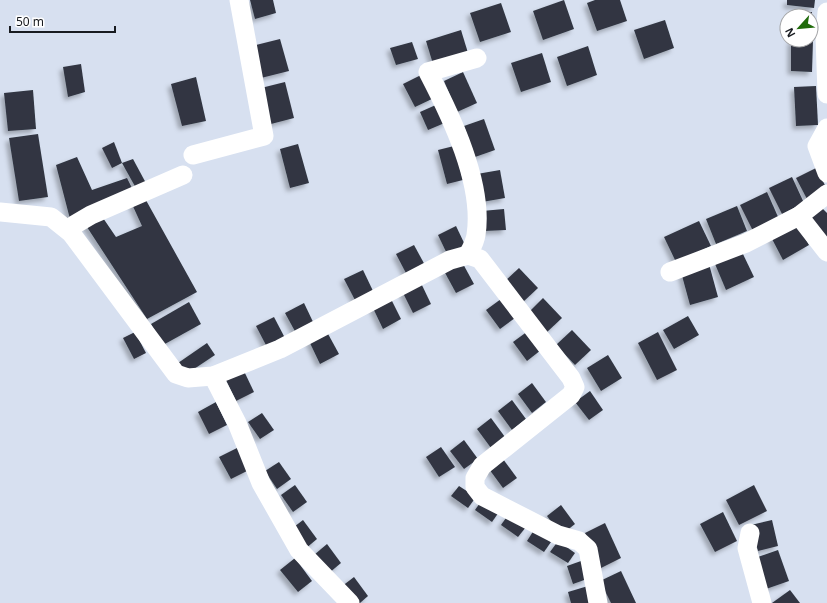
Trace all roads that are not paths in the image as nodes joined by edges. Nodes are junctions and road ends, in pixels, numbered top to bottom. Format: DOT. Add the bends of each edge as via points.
graph roads {
  1 [pos="239,0"];
  2 [pos="827,12"];
  3 [pos="477,58"];
  4 [pos="827,94"];
  5 [pos="827,128"];
  6 [pos="193,155"];
  7 [pos="827,173"];
  8 [pos="182,175"];
  9 [pos="827,194"];
  10 [pos="0,212"];
  11 [pos="799,216"];
  12 [pos="72,233"];
  13 [pos="827,252"];
  14 [pos="468,255"];
  15 [pos="670,272"];
  16 [pos="213,376"];
  17 [pos="750,533"];
  18 [pos="350,603"];
  19 [pos="598,603"];
  20 [pos="762,603"];
  1 -- 6 [label="street" via="264,136"];
  2 -- 4 [label="street"];
  3 -- 14 [label="street" via="428,72 447,109 468,165 476,216 476,236"];
  5 -- 7 [label="street" via="817,146"];
  8 -- 12 [label="street" via="91,215 74,225"];
  9 -- 11 [label="street"];
  10 -- 12 [label="street" via="51,217"];
  11 -- 13 [label="street"];
  11 -- 15 [label="street" via="746,243"];
  12 -- 16 [label="street" via="176,374 188,378"];
  14 -- 16 [label="street" via="450,260 280,349"];
  14 -- 19 [label="street" via="480,259 571,378 575,387 571,395 482,466 475,478 475,487 482,496 558,536 579,541 588,549"];
  16 -- 18 [label="street" via="237,423 261,483 299,550"];
  17 -- 20 [label="street" via="747,548"];
}
